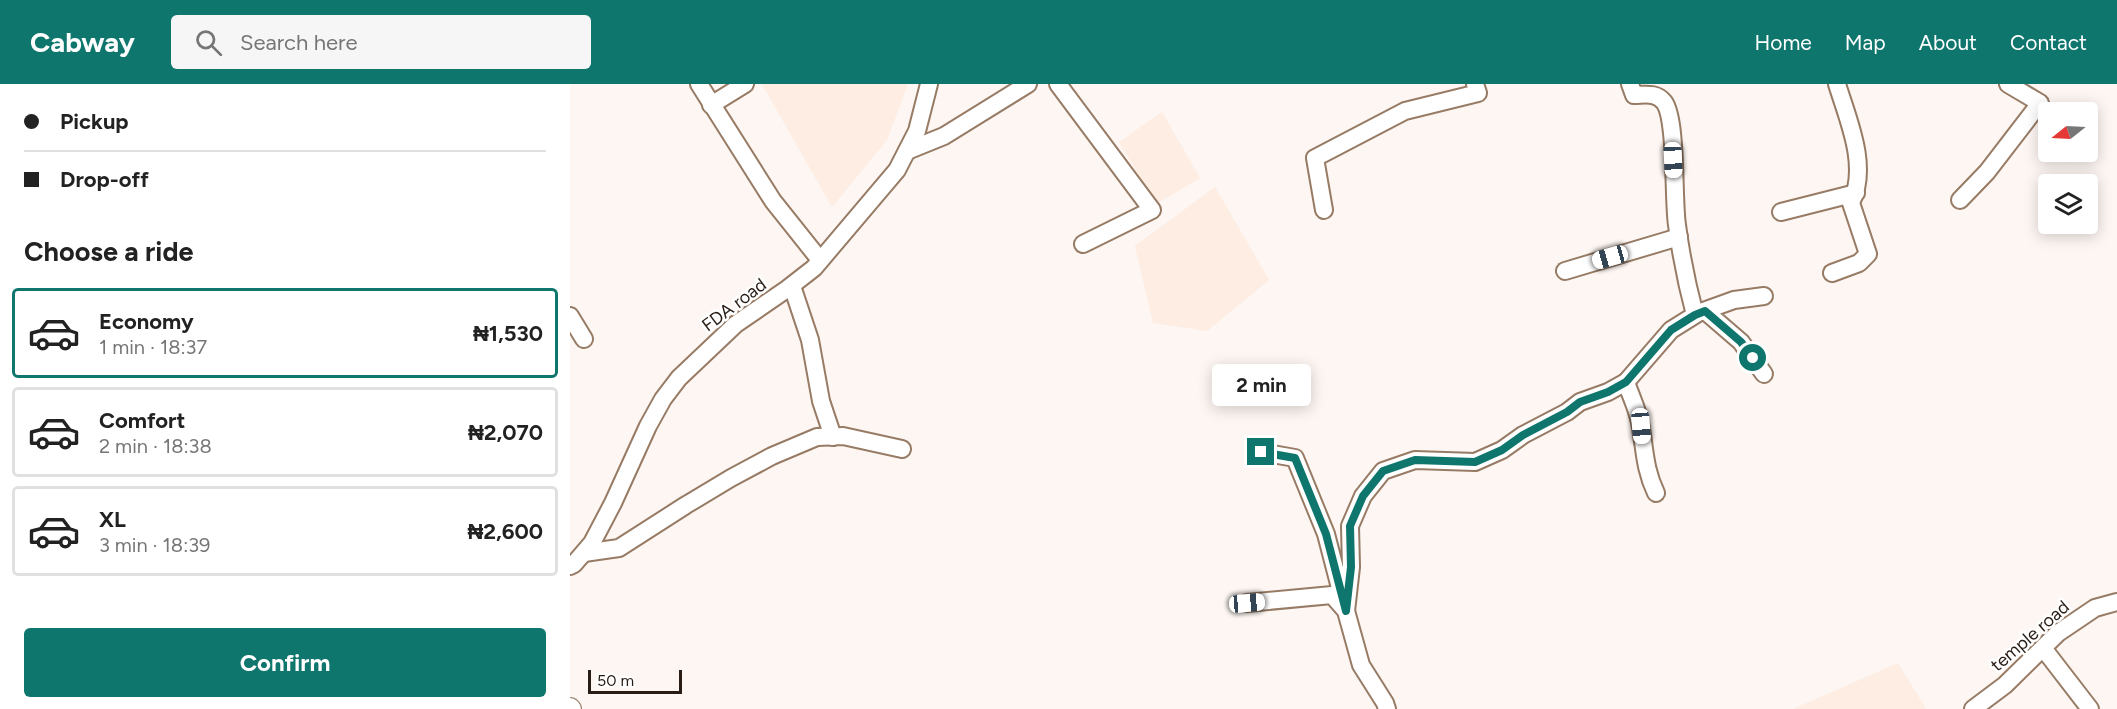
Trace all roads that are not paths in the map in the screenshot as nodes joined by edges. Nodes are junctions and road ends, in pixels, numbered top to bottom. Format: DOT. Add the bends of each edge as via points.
graph roads {
  1 [pos="699,84"];
  2 [pos="745,84"];
  3 [pos="929,84"];
  4 [pos="1028,84"];
  5 [pos="1058,84"];
  6 [pos="1475,84"];
  7 [pos="1630,84"];
  8 [pos="1837,84"];
  9 [pos="2008,84"];
  10 [pos="711,105"];
  11 [pos="908,151"];
  12 [pos="1856,193"];
  13 [pos="1960,200"];
  14 [pos="1324,210"];
  15 [pos="1780,212"];
  16 [pos="1679,237"];
  17 [pos="1083,244"];
  18 [pos="820,260"];
  19 [pos="1564,271"];
  20 [pos="1832,273"];
  21 [pos="792,286"];
  22 [pos="1764,296"];
  23 [pos="1700,313"];
  24 [pos="570,316"];
  25 [pos="584,339"];
  26 [pos="1764,374"];
  27 [pos="1626,382"];
  28 [pos="833,437"];
  29 [pos="902,449"];
  30 [pos="1261,452"];
  31 [pos="1656,493"];
  32 [pos="584,553"];
  33 [pos="570,566"];
  34 [pos="2117,602"];
  35 [pos="1247,603"];
  36 [pos="1346,611"];
  37 [pos="2043,648"];
  38 [pos="1387,709"];
  39 [pos="1973,709"];
  40 [pos="2090,709"];
  1 -- 10 [label="street"];
  2 -- 10 [label="street"];
  3 -- 11 [label="street, FDA road"];
  4 -- 11 [label="street" via="944,136"];
  5 -- 17 [label="street" via="1152,210"];
  6 -- 14 [label="street" via="1478,93 1404,111 1315,158"];
  7 -- 16 [label="street" via="1634,95 1654,94 1667,109"];
  8 -- 12 [label="street" via="1856,147"];
  9 -- 13 [label="street" via="2040,103 1987,172"];
  10 -- 18 [label="street" via="772,201"];
  11 -- 18 [label="street, FDA road" via="897,170"];
  12 -- 15 [label="street"];
  12 -- 20 [label="street" via="1851,203 1868,254 1859,263"];
  16 -- 19 [label="street"];
  16 -- 23 [label="street"];
  18 -- 21 [label="street, FDA road"];
  21 -- 28 [label="street" via="810,340 821,401"];
  21 -- 32 [label="street, FDA road" via="736,324 679,378 648,426 613,503"];
  22 -- 23 [label="street" via="1734,300"];
  23 -- 26 [label="street" via="1741,342"];
  23 -- 27 [label="street" via="1671,330"];
  24 -- 25 [label="street"];
  27 -- 31 [label="street" via="1641,426 1643,454"];
  27 -- 36 [label="street" via="1580,402 1475,462 1415,460 1383,471 1363,496 1350,526"];
  28 -- 29 [label="street"];
  28 -- 32 [label="street" via="817,437 772,456 619,548"];
  30 -- 36 [label="street" via="1295,458 1326,534"];
  32 -- 33 [label="street, FDA road"];
  34 -- 37 [label="street, temple road" via="2094,608"];
  35 -- 36 [label="street" via="1332,595"];
  36 -- 38 [label="street" via="1361,665"];
  37 -- 39 [label="street, temple road"];
  37 -- 40 [label="street"];
}
